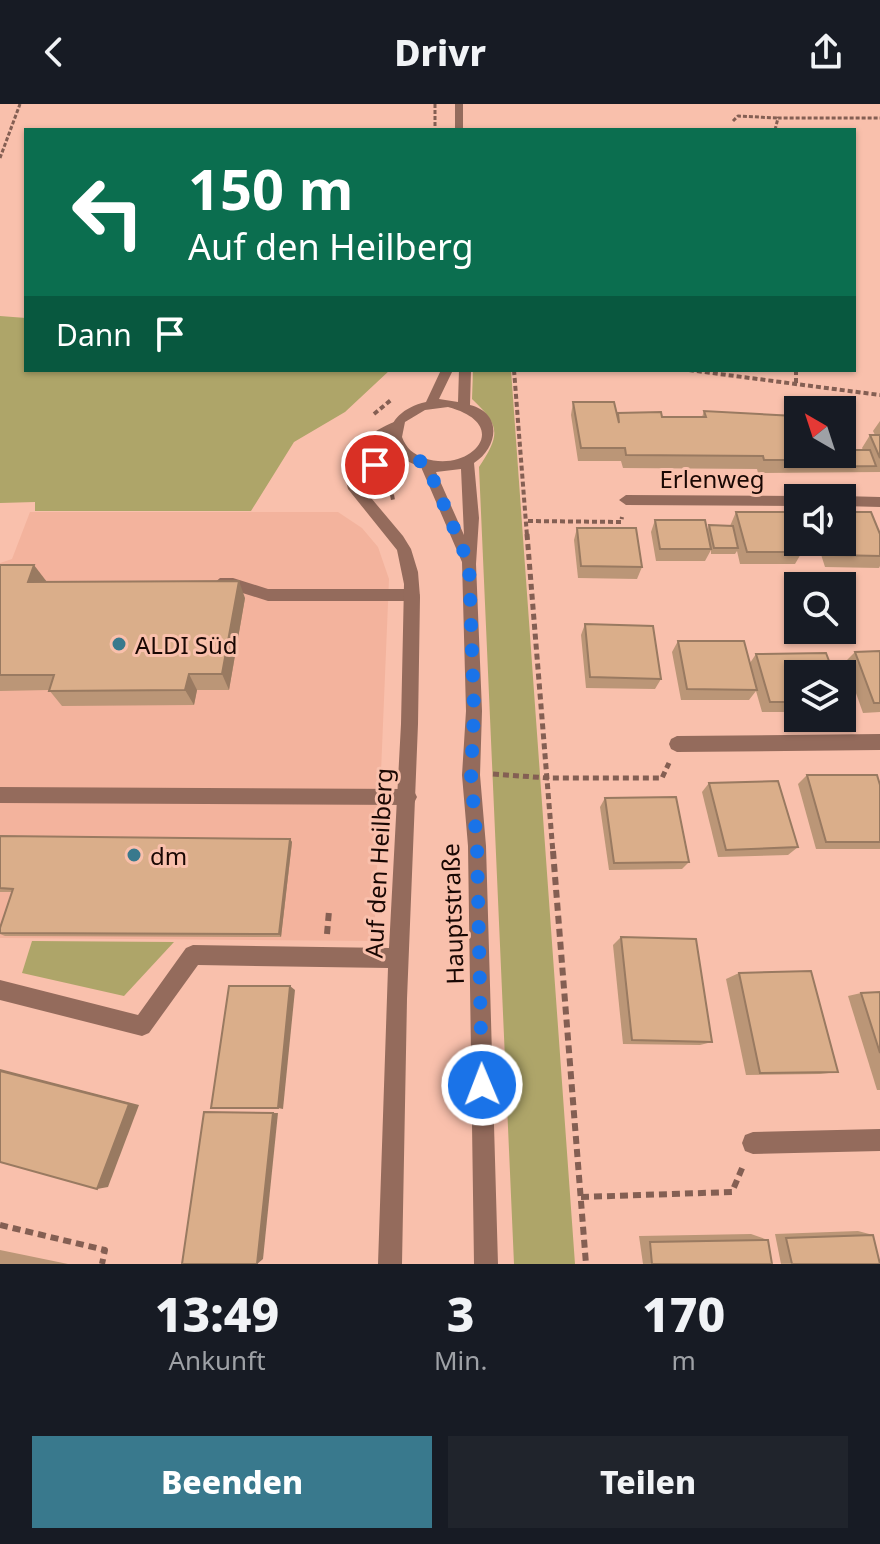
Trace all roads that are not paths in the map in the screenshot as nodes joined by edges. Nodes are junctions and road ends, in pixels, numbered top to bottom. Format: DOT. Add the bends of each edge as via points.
graph roads {
  1 [pos="459,104"];
  2 [pos="459,128"];
  3 [pos="446,372"];
  4 [pos="465,372"];
  5 [pos="431,404"];
  6 [pos="464,406"];
  7 [pos="399,424"];
  8 [pos="403,452"];
  9 [pos="467,463"];
  10 [pos="427,465"];
  11 [pos="353,486"];
  12 [pos="626,500"];
  13 [pos="784,501"];
  14 [pos="856,501"];
  15 [pos="880,502"];
  16 [pos="469,564"];
  17 [pos="202,584"];
  18 [pos="413,595"];
  19 [pos="880,742"];
  20 [pos="677,744"];
  21 [pos="0,795"];
  22 [pos="408,797"];
  23 [pos="398,958"];
  24 [pos="0,990"];
  25 [pos="880,1140"];
  26 [pos="753,1143"];
  27 [pos="390,1264"];
  28 [pos="486,1264"];
  1 -- 2 [label="street"];
  3 -- 5 [label="street"];
  4 -- 6 [label="street"];
  5 -- 6 [label="street"];
  5 -- 7 [label="street" via="408,413"];
  6 -- 9 [label="street" via="485,420 491,433 487,447"];
  7 -- 8 [label="street" via="396,438"];
  7 -- 11 [label="street" via="350,458"];
  8 -- 10 [label="street"];
  8 -- 11 [label="street" via="375,465"];
  9 -- 10 [label="street"];
  9 -- 16 [label="street, Hauptstraße"];
  10 -- 16 [label="street, Hauptstraße"];
  11 -- 18 [label="street, Auf den Heilberg" via="403,546"];
  12 -- 13 [label="street, Erlenweg"];
  14 -- 15 [label="street"];
  16 -- 28 [label="street, Hauptstraße"];
  17 -- 18 [label="street" via="233,584 268,595"];
  18 -- 22 [label="street, Auf den Heilberg"];
  19 -- 20 [label="street"];
  21 -- 22 [label="street"];
  22 -- 23 [label="street, Auf den Heilberg"];
  23 -- 24 [label="street" via="193,955 142,1026"];
  23 -- 27 [label="street, Auf den Heilberg"];
  25 -- 26 [label="street"];
}
